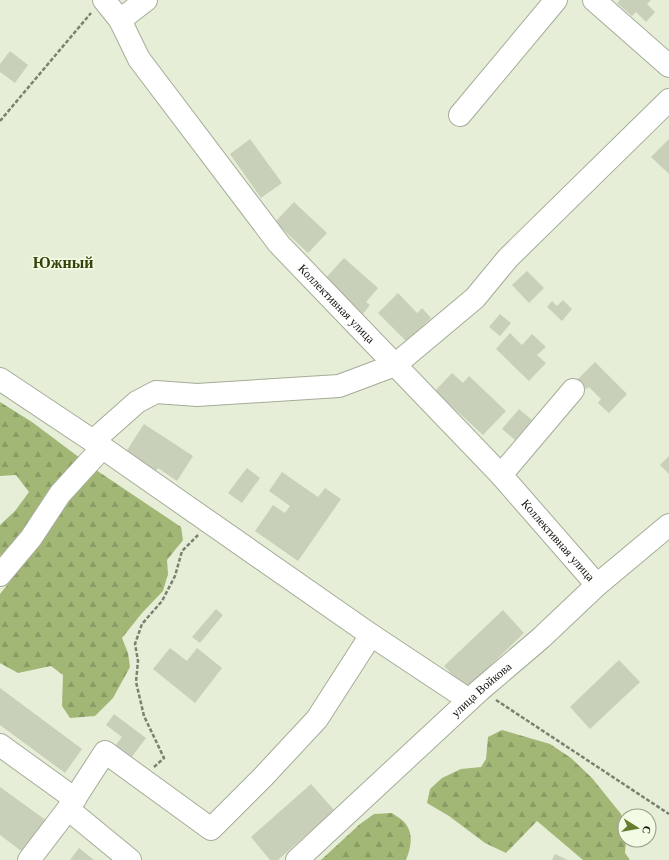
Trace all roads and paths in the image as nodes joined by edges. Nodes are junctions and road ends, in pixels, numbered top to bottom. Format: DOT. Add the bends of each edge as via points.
graph roads {
  1 [pos="146,0"];
  2 [pos="556,0"];
  3 [pos="594,0"];
  4 [pos="97,6"];
  5 [pos="120,20"];
  6 [pos="669,66"];
  7 [pos="669,100"];
  8 [pos="460,116"];
  9 [pos="0,121"];
  10 [pos="395,365"];
  11 [pos="0,379"];
  12 [pos="573,390"];
  13 [pos="98,444"];
  14 [pos="501,475"];
  15 [pos="209,522"];
  16 [pos="669,525"];
  17 [pos="0,575"];
  18 [pos="597,586"];
  19 [pos="371,635"];
  20 [pos="475,695"];
  21 [pos="0,745"];
  22 [pos="142,779"];
  23 [pos="71,804"];
  24 [pos="669,814"];
  25 [pos="29,860"];
  26 [pos="130,860"];
  27 [pos="297,860"];
  1 -- 5 [label="street"];
  2 -- 8 [label="street"];
  3 -- 6 [label="street"];
  4 -- 5 [label="street, Коллективная улица"];
  4 -- 9 [label="path"];
  5 -- 10 [label="street, Коллективная улица" via="139,59 279,244"];
  7 -- 10 [label="street" via="508,258 474,298"];
  10 -- 13 [label="street" via="339,386 197,395 156,392 137,402"];
  10 -- 14 [label="street, Коллективная улица"];
  11 -- 13 [label="street"];
  12 -- 14 [label="street"];
  13 -- 15 [label="street"];
  13 -- 17 [label="street" via="31,538"];
  14 -- 18 [label="street, Коллективная улица"];
  15 -- 19 [label="street"];
  15 -- 22 [label="path" via="182,551 175,576 162,601 142,624 135,644 138,661 136,682 144,716 164,758"];
  16 -- 18 [label="street, улица Войкова"];
  18 -- 20 [label="street, улица Войкова"];
  19 -- 20 [label="street"];
  19 -- 22 [label="street" via="317,719 210,829"];
  20 -- 24 [label="path"];
  20 -- 27 [label="street, улица Войкова"];
  21 -- 23 [label="street"];
  22 -- 23 [label="street" via="105,752"];
  23 -- 25 [label="street"];
  23 -- 26 [label="street"];
}
